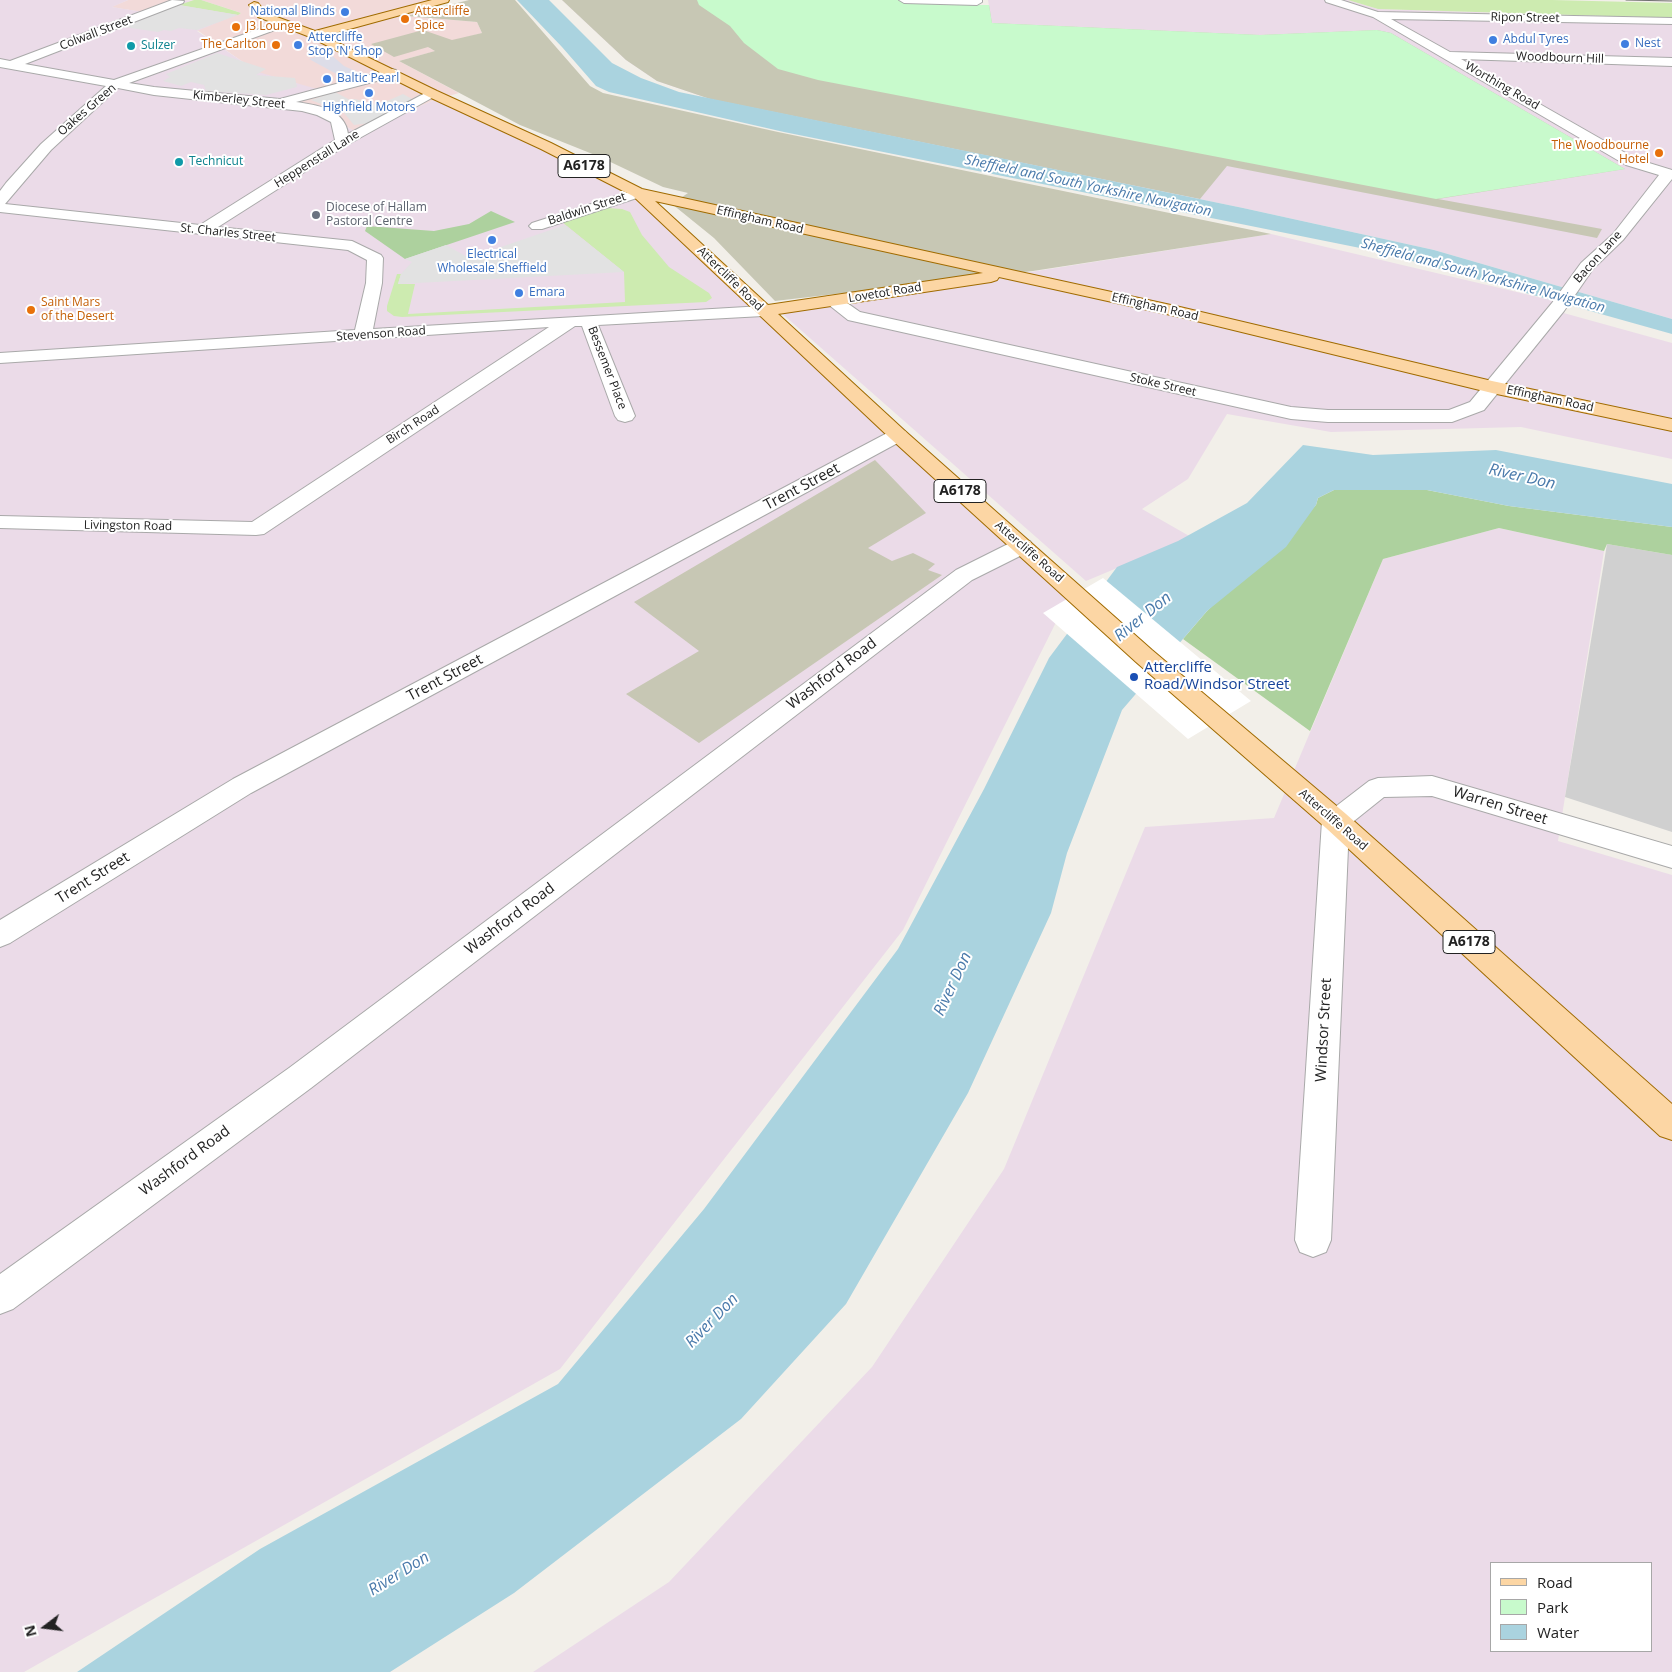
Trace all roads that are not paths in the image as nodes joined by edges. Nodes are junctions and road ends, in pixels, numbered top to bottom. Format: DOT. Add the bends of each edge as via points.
graph roads {
  1 [pos="444,0"];
  2 [pos="904,0"];
  3 [pos="1330,0"];
  4 [pos="179,1"];
  5 [pos="977,1"];
  6 [pos="1377,15"];
  7 [pos="1672,22"];
  8 [pos="282,24"];
  9 [pos="306,30"];
  10 [pos="1448,55"];
  11 [pos="1672,62"];
  12 [pos="0,63"];
  13 [pos="13,64"];
  14 [pos="392,73"];
  15 [pos="117,83"];
  16 [pos="434,94"];
  17 [pos="280,103"];
  18 [pos="342,142"];
  19 [pos="1669,174"];
  20 [pos="638,192"];
  21 [pos="0,201"];
  22 [pos="0,208"];
  23 [pos="537,226"];
  24 [pos="203,230"];
  25 [pos="935,258"];
  26 [pos="1007,274"];
  27 [pos="946,284"];
  28 [pos="832,301"];
  29 [pos="763,311"];
  30 [pos="579,321"];
  31 [pos="363,336"];
  32 [pos="0,358"];
  33 [pos="1492,387"];
  34 [pos="625,416"];
  35 [pos="1672,426"];
  36 [pos="898,435"];
  37 [pos="0,522"];
  38 [pos="256,529"];
  39 [pos="1022,546"];
  40 [pos="1336,821"];
  41 [pos="1672,857"];
  42 [pos="0,935"];
  43 [pos="1672,1125"];
  44 [pos="1313,1240"];
  45 [pos="0,1296"];
  1 -- 9 [label="main road"];
  2 -- 5 [label="street"];
  3 -- 6 [label="street, Worthing Road"];
  4 -- 13 [label="street, Colwall Street"];
  6 -- 7 [label="street, Ripon Street"];
  6 -- 10 [label="street, Worthing Road"];
  8 -- 9 [label="main road, Attercliffe Road / A6178"];
  8 -- 9 [label="main road, Attercliffe Road / A6178" via="262,16 250,4 278,12"];
  8 -- 15 [label="street, Oakes Green"];
  9 -- 14 [label="main road, Attercliffe Road / A6178"];
  10 -- 11 [label="street, Woodbourn Hill"];
  10 -- 19 [label="street, Worthing Road" via="1631,162"];
  12 -- 13 [label="street, Kimberley Street"];
  13 -- 15 [label="street, Kimberley Street"];
  14 -- 16 [label="main road, Attercliffe Road / A6178"];
  14 -- 17 [label="street"];
  15 -- 17 [label="street, Kimberley Street" via="162,92"];
  15 -- 21 [label="street, Oakes Green" via="46,146"];
  16 -- 18 [label="street, Heppenstall Lane"];
  16 -- 20 [label="main road, Attercliffe Road / A6178"];
  17 -- 18 [label="street, Kimberley Street" via="322,112 336,119"];
  18 -- 24 [label="street, Heppenstall Lane"];
  19 -- 33 [label="street, Bacon Lane" via="1618,237 1587,266 1558,307"];
  20 -- 23 [label="street, Baldwin Street"];
  20 -- 25 [label="main road, Effingham Road"];
  20 -- 29 [label="main road, Attercliffe Road / A6178"];
  22 -- 24 [label="street, St. Charles Street"];
  24 -- 31 [label="street, St. Charles Street" via="352,246 375,258 374,283"];
  25 -- 26 [label="main road, Effingham Road"];
  25 -- 27 [label="main road" via="946,274"];
  26 -- 27 [label="main road, Lovetot Road"];
  26 -- 33 [label="main road, Effingham Road"];
  27 -- 28 [label="main road, Lovetot Road"];
  28 -- 29 [label="main road, Lovetot Road"];
  28 -- 33 [label="street, Stoke Street" via="854,316 1291,413 1412,418 1452,416 1477,406"];
  29 -- 30 [label="street, Stevenson Road"];
  29 -- 36 [label="main road, Attercliffe Road / A6178"];
  30 -- 31 [label="street, Stevenson Road"];
  30 -- 34 [label="street, Bessemer Place"];
  30 -- 38 [label="street, Birch Road"];
  31 -- 32 [label="street, Stevenson Road"];
  33 -- 35 [label="main road, Effingham Road"];
  36 -- 39 [label="main road, Attercliffe Road / A6178"];
  36 -- 42 [label="street, Trent Street" via="242,786"];
  37 -- 38 [label="street, Livingston Road"];
  39 -- 40 [label="main road, Attercliffe Road / A6178"];
  39 -- 45 [label="street, Washford Road" via="964,575 300,1078"];
  40 -- 41 [label="street, Warren Street" via="1378,788 1432,786"];
  40 -- 43 [label="main road, Attercliffe Road / A6178"];
  40 -- 44 [label="street, Windsor Street"];
}
